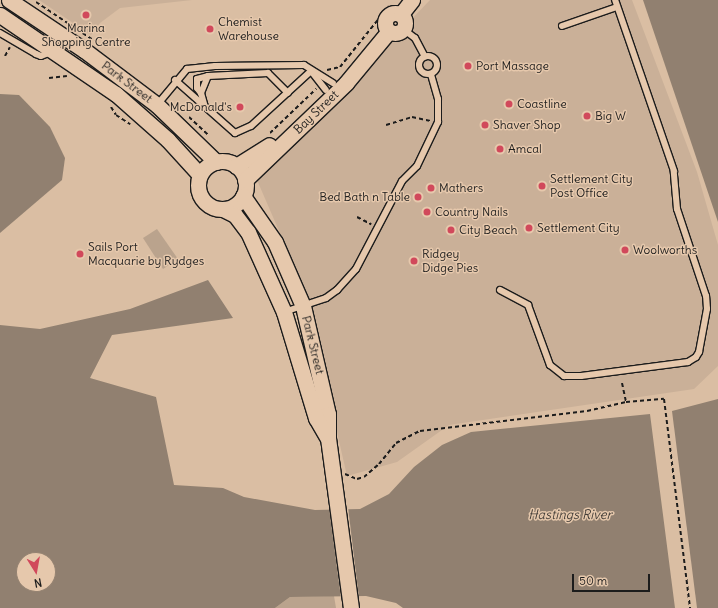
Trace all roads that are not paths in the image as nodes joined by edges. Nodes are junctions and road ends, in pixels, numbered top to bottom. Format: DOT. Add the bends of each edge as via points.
graph roads {
  1 [pos="9,0"];
  2 [pos="412,0"];
  3 [pos="615,0"];
  4 [pos="617,7"];
  5 [pos="0,15"];
  6 [pos="393,24"];
  7 [pos="562,26"];
  8 [pos="0,32"];
  9 [pos="54,51"];
  10 [pos="425,57"];
  11 [pos="311,71"];
  12 [pos="431,74"];
  13 [pos="175,80"];
  14 [pos="328,81"];
  15 [pos="288,93"];
  16 [pos="157,105"];
  17 [pos="206,107"];
  18 [pos="216,162"];
  19 [pos="236,166"];
  20 [pos="200,175"];
  21 [pos="245,180"];
  22 [pos="243,196"];
  23 [pos="223,209"];
  24 [pos="500,290"];
  25 [pos="303,306"];
  26 [pos="284,312"];
  27 [pos="328,438"];
  28 [pos="351,608"];
  1 -- 16 [label="street, Park Street" via="84,50"];
  2 -- 6 [label="street, Bay Street"];
  3 -- 4 [label="lane"];
  4 -- 7 [label="lane"];
  4 -- 24 [label="lane" via="674,171 676,209 706,296 707,309 696,357 688,362 564,376 550,365 528,305"];
  5 -- 9 [label="street, Park Street"];
  6 -- 10 [label="lane" via="415,38"];
  6 -- 14 [label="street, Bay Street"];
  6 -- 21 [label="street, Bay Street" via="346,83"];
  8 -- 9 [label="lane" via="36,54 42,56"];
  9 -- 20 [label="street, Park Street" via="145,119 181,152"];
  10 -- 12 [label="lane" via="419,63 421,70"];
  10 -- 12 [label="lane" via="431,57 437,64 436,70"];
  11 -- 13 [label="lane" via="304,65 215,66 187,69"];
  11 -- 14 [label="lane"];
  11 -- 14 [label="lane" via="322,75"];
  11 -- 15 [label="lane"];
  12 -- 25 [label="lane" via="438,99 438,122 417,166 402,181 356,269 326,298"];
  13 -- 16 [label="lane"];
  13 -- 17 [label="lane"];
  14 -- 19 [label="street, Bay Street" via="272,142"];
  15 -- 17 [label="lane" via="251,126 235,133"];
  15 -- 17 [label="lane" via="268,73 208,76 201,92"];
  16 -- 18 [label="street, Park Street"];
  18 -- 19 [label="street" via="229,162"];
  18 -- 20 [label="street"];
  19 -- 21 [label="street"];
  20 -- 23 [label="street" via="199,192 203,199 208,205"];
  21 -- 22 [label="street"];
  22 -- 23 [label="street" via="231,207"];
  22 -- 25 [label="street, Park Street" via="275,242"];
  23 -- 26 [label="street, Park Street" via="235,215 248,232"];
  25 -- 26 [label="lane"];
  25 -- 27 [label="street, Park Street" via="328,414"];
  26 -- 27 [label="street, Park Street" via="316,418"];
  27 -- 28 [label="street, Park Street"];
}
